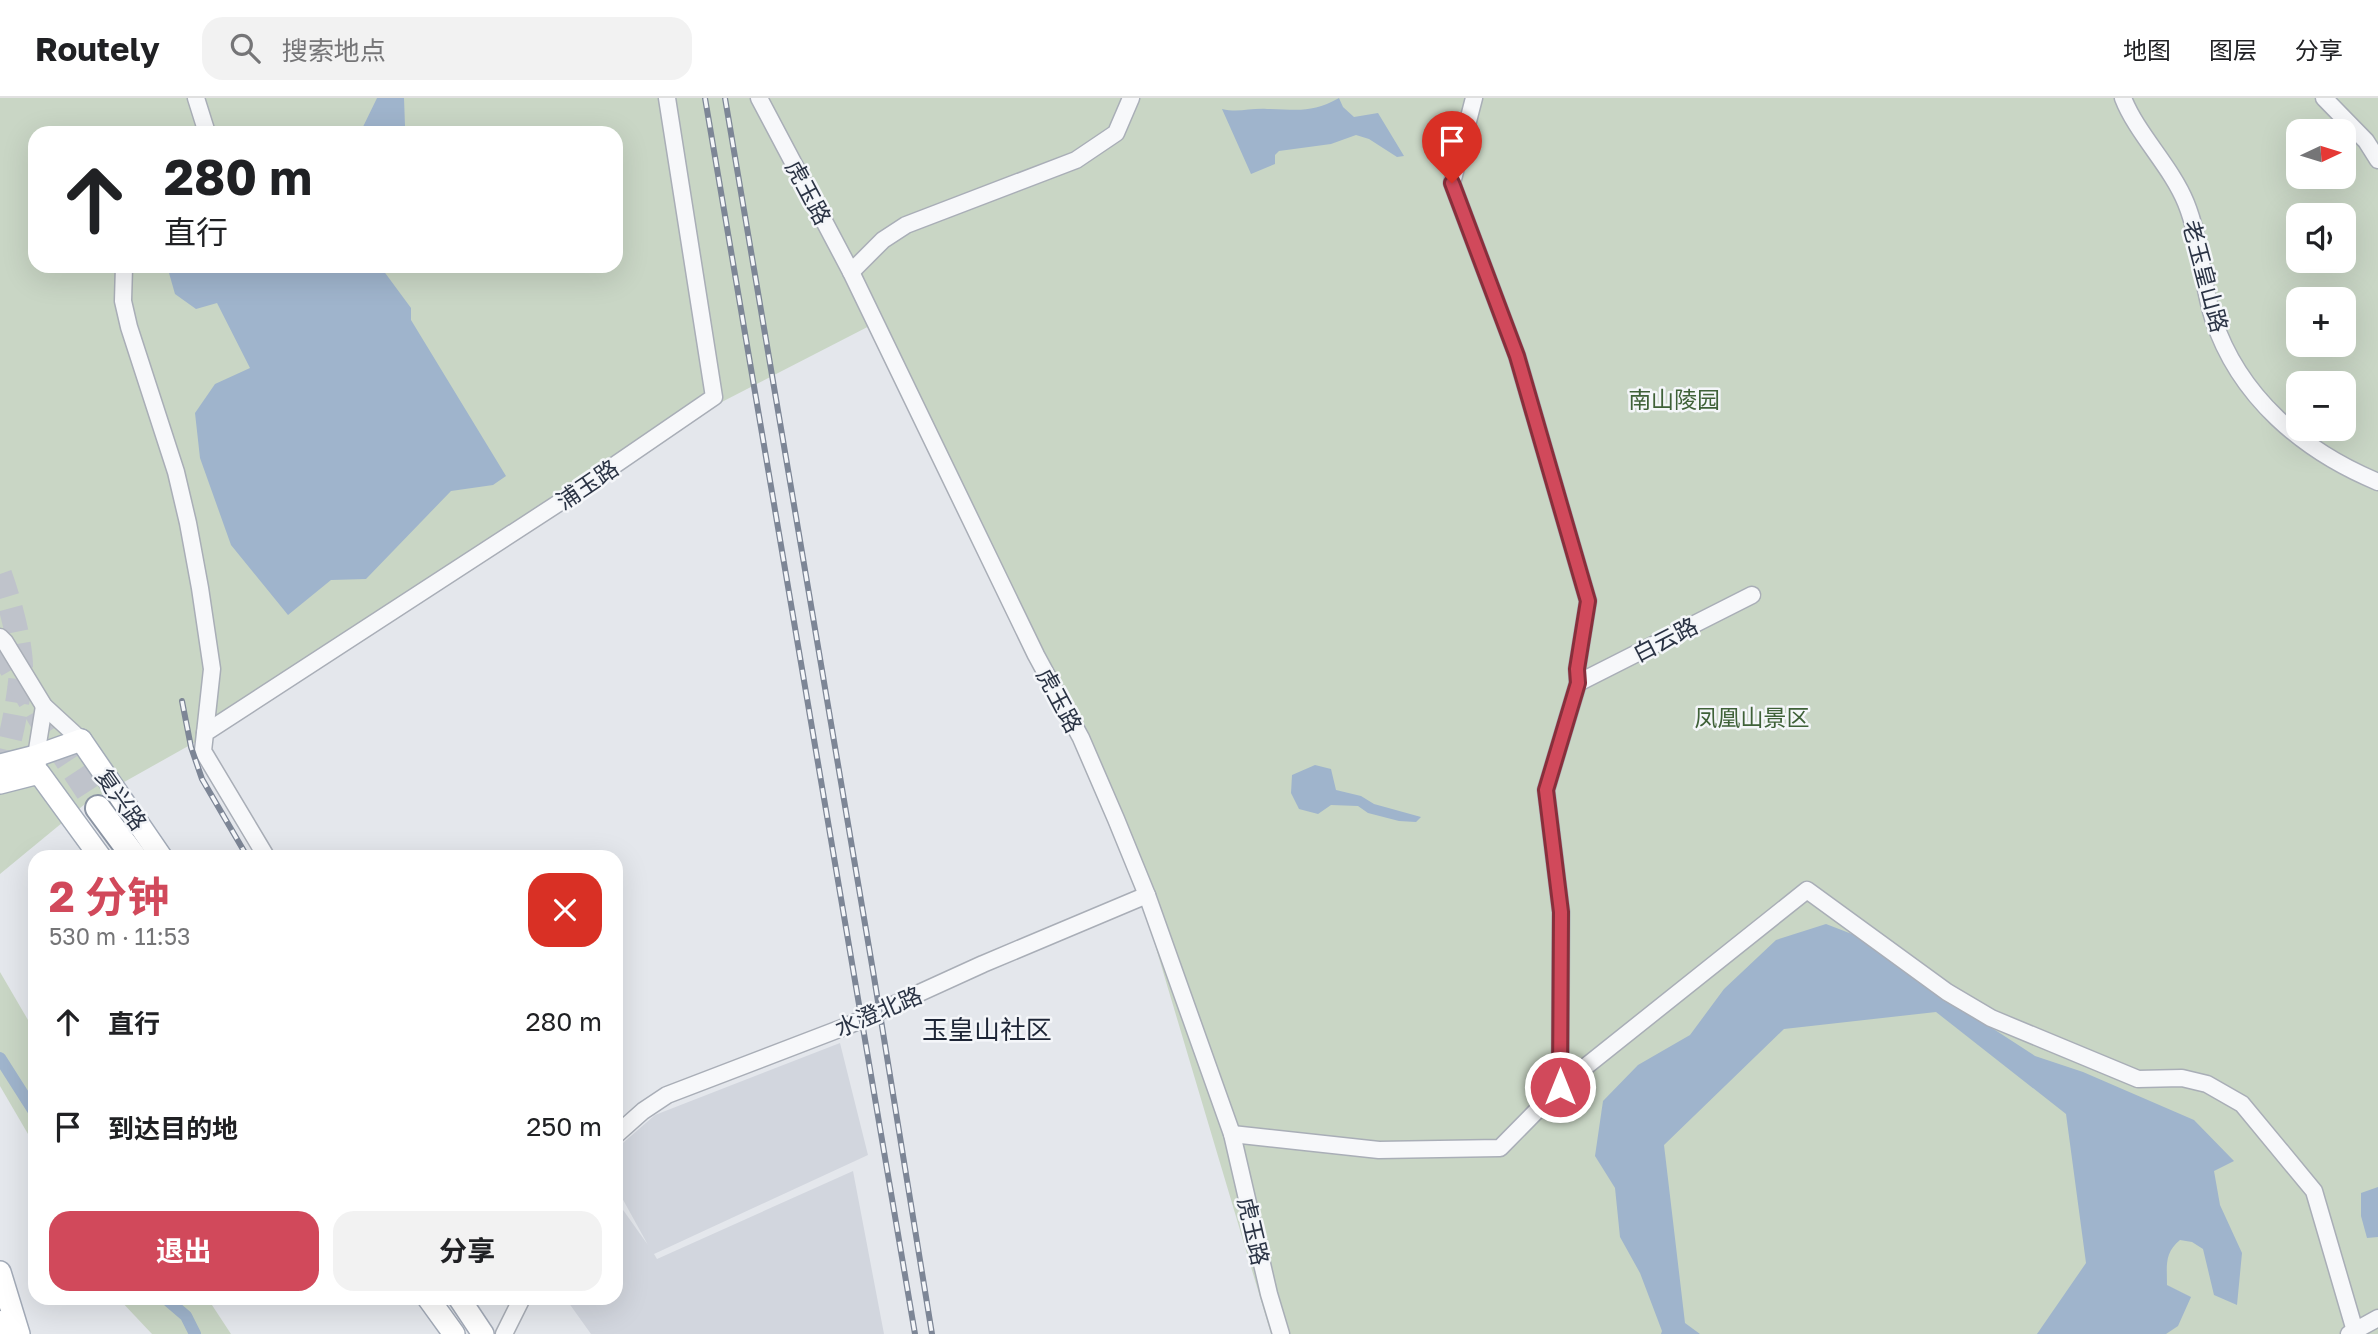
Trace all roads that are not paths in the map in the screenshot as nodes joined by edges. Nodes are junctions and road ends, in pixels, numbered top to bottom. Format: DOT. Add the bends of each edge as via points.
graph roads {
  1 [pos="195,98"];
  2 [pos="667,98"];
  3 [pos="759,98"];
  4 [pos="1131,98"];
  5 [pos="1474,98"];
  6 [pos="2123,98"];
  7 [pos="2324,98"];
  8 [pos="205,126"];
  9 [pos="2378,160"];
  10 [pos="851,272"];
  11 [pos="124,273"];
  12 [pos="2378,482"];
  13 [pos="1752,595"];
  14 [pos="0,637"];
  15 [pos="1578,683"];
  16 [pos="44,706"];
  17 [pos="205,733"];
  18 [pos="81,740"];
  19 [pos="38,764"];
  20 [pos="0,765"];
  21 [pos="0,783"];
  22 [pos="96,850"];
  23 [pos="112,850"];
  24 [pos="127,850"];
  25 [pos="157,850"];
  26 [pos="262,850"];
  27 [pos="1147,895"];
  28 [pos="1560,1087"];
  29 [pos="623,1129"];
  30 [pos="1232,1134"];
  31 [pos="0,1272"];
  32 [pos="433,1305"];
  33 [pos="464,1305"];
  34 [pos="518,1305"];
  35 [pos="2378,1318"];
  36 [pos="0,1323"];
  37 [pos="2352,1332"];
  38 [pos="3,1334"];
  39 [pos="19,1334"];
  40 [pos="454,1334"];
  41 [pos="483,1334"];
  42 [pos="504,1334"];
  43 [pos="1280,1334"];
  1 -- 8 [label="street"];
  2 -- 17 [label="street, 浦玉路" via="714,397"];
  3 -- 10 [label="street, 虎玉路"];
  4 -- 10 [label="street" via="1116,133 1076,160 906,225 883,240"];
  5 -- 15 [label="street" via="1452,183 1517,356 1588,601"];
  6 -- 12 [label="street, 老玉皇山路" via="2182,192 2195,229 2213,318 2233,365 2281,422 2323,455"];
  7 -- 9 [label="street"];
  10 -- 27 [label="street, 虎玉路" via="1036,655 1081,738"];
  11 -- 17 [label="street" via="129,327 176,472 200,588 212,669"];
  13 -- 15 [label="street, 白云路"];
  14 -- 16 [label="street"];
  15 -- 28 [label="street" via="1546,790 1561,912"];
  16 -- 18 [label="street"];
  16 -- 19 [label="street"];
  17 -- 26 [label="street" via="204,751"];
  18 -- 19 [label="main road"];
  18 -- 25 [label="main road, 复兴路"];
  19 -- 20 [label="main road"];
  19 -- 21 [label="main road"];
  19 -- 22 [label="main road"];
  23 -- 24 [label="highway" via="91,812"];
  27 -- 29 [label="street, 水澄北路" via="847,1026 667,1095"];
  27 -- 30 [label="street, 虎玉路"];
  28 -- 30 [label="street" via="1500,1148 1379,1150"];
  28 -- 37 [label="street" via="1807,890 1947,992 1991,1018 2138,1079 2182,1078 2207,1084 2242,1104 2314,1191"];
  30 -- 43 [label="street, 虎玉路"];
  31 -- 39 [label="main road"];
  32 -- 40 [label="main road"];
  33 -- 41 [label="main road"];
  34 -- 42 [label="street"];
  35 -- 37 [label="street"];
  36 -- 38 [label="highway"];
}
